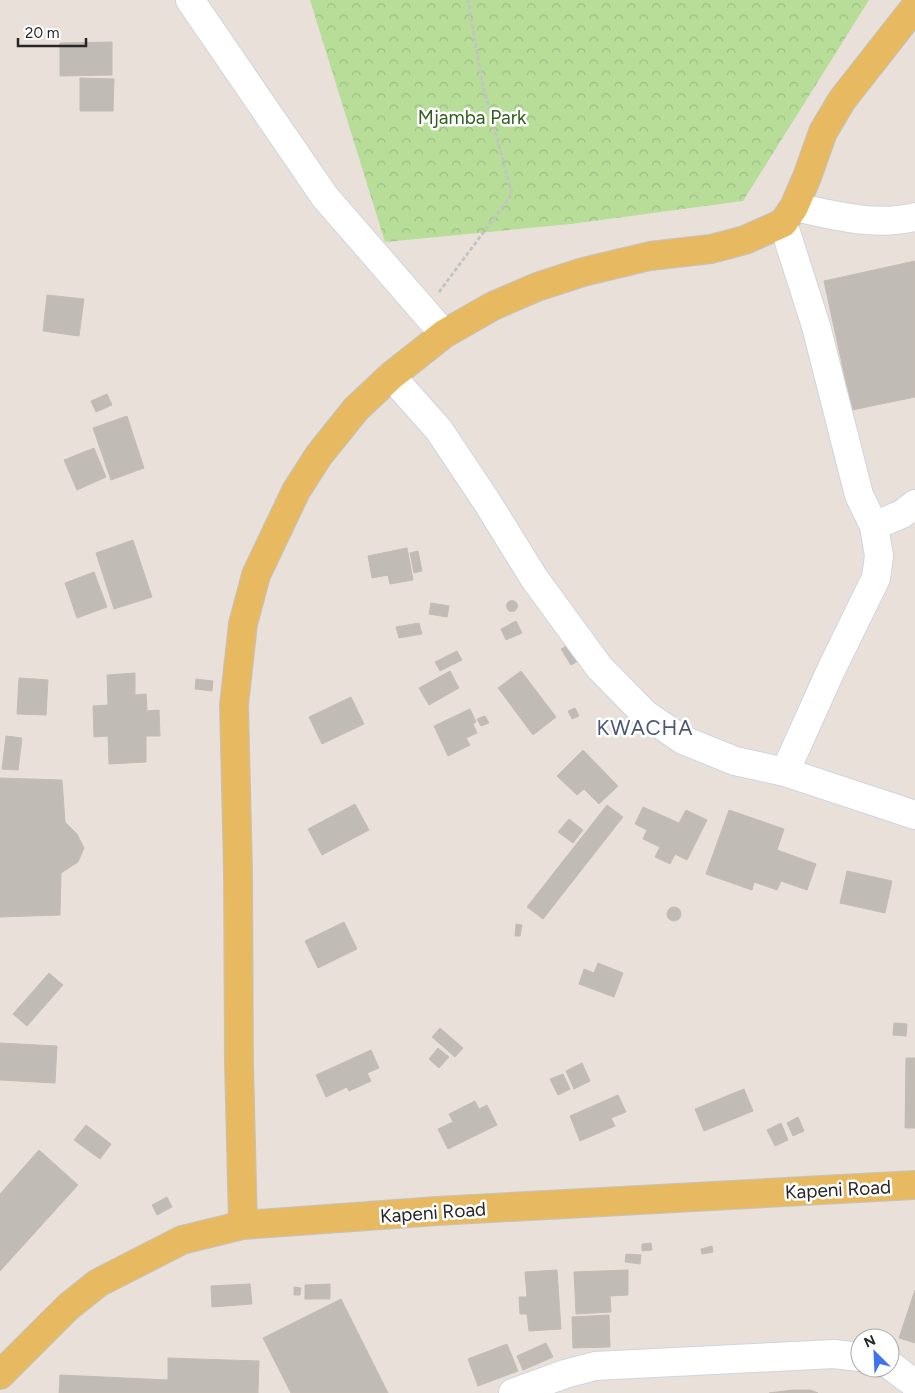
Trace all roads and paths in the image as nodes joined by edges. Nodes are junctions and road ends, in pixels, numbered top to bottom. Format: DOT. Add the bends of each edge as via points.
graph roads {
  1 [pos="190,0"];
  2 [pos="468,0"];
  3 [pos="915,8"];
  4 [pos="789,215"];
  5 [pos="915,217"];
  6 [pos="425,311"];
  7 [pos="444,334"];
  8 [pos="391,376"];
  9 [pos="915,504"];
  10 [pos="874,526"];
  11 [pos="785,772"];
  12 [pos="915,815"];
  13 [pos="915,1185"];
  14 [pos="243,1225"];
  15 [pos="850,1355"];
  16 [pos="900,1373"];
  17 [pos="0,1374"];
  18 [pos="915,1384"];
  19 [pos="513,1393"];
  1 -- 6 [label="street" via="325,197"];
  2 -- 6 [label="path" via="482,82 512,194"];
  3 -- 4 [label="main road" via="842,100 823,132"];
  4 -- 5 [label="street" via="869,222"];
  4 -- 7 [label="main road" via="745,240 711,249 650,256 537,287 493,306"];
  4 -- 10 [label="street" via="859,495"];
  6 -- 7 [label="street"];
  7 -- 8 [label="main road"];
  8 -- 11 [label="street" via="439,430 534,578 593,660 645,714 683,740 735,761"];
  8 -- 14 [label="main road" via="356,409 319,455 296,491 256,575 243,624 234,705"];
  9 -- 10 [label="street" via="902,514"];
  10 -- 11 [label="street" via="879,556 876,578"];
  11 -- 12 [label="street"];
  13 -- 14 [label="main road, Kapeni Road"];
  14 -- 17 [label="main road, Kapeni Road" via="182,1240 98,1283 68,1307"];
  15 -- 19 [label="street" via="595,1366"];
  16 -- 18 [label="street"];
}
